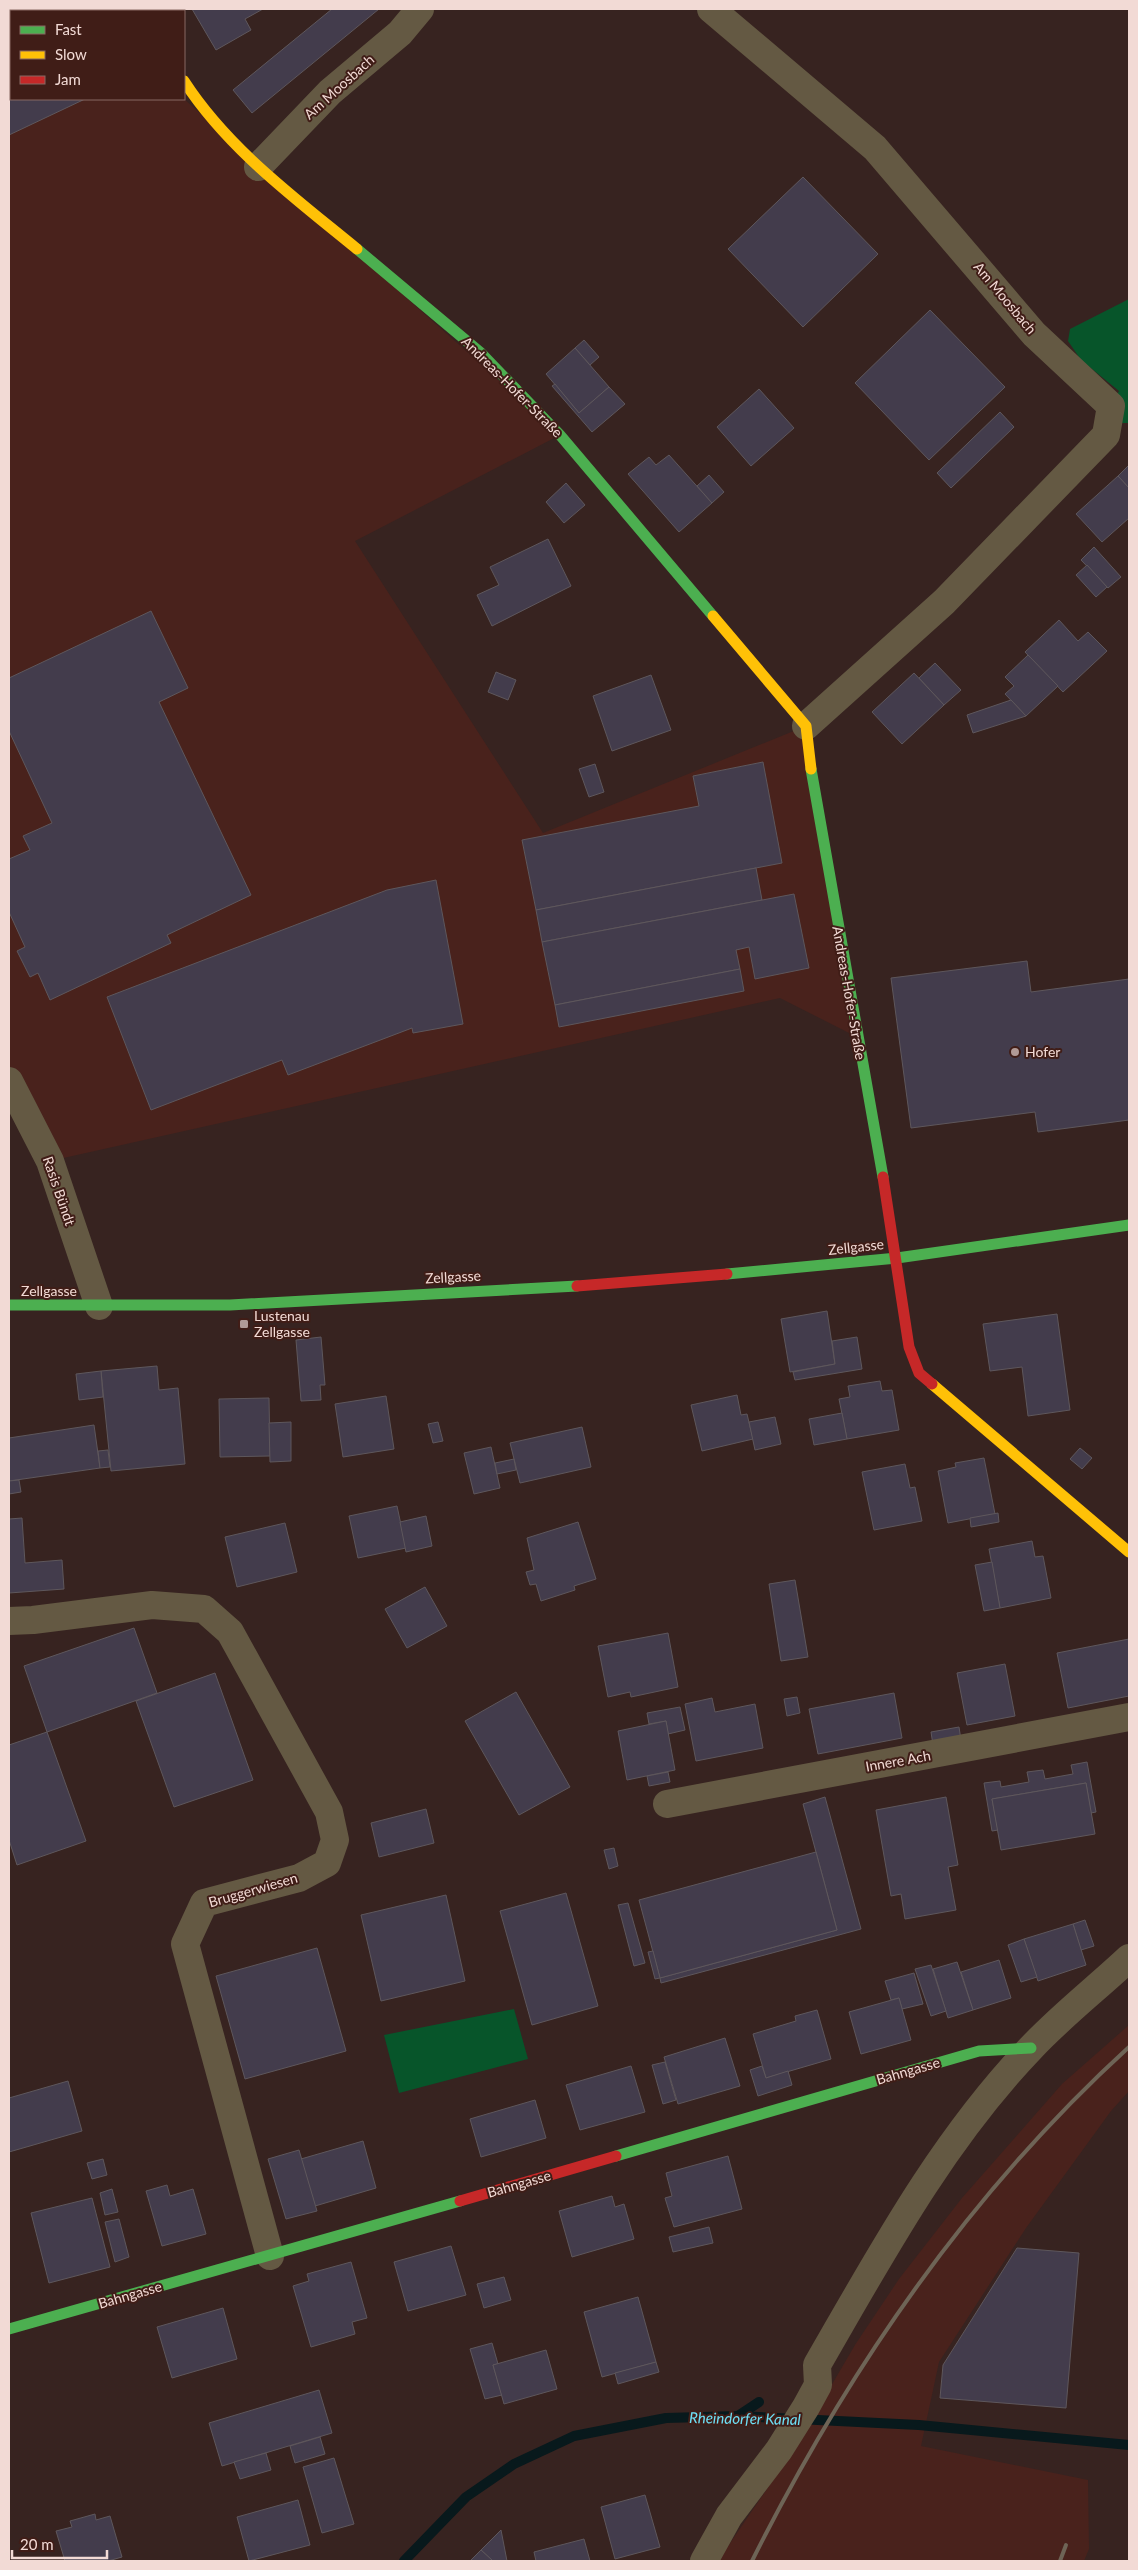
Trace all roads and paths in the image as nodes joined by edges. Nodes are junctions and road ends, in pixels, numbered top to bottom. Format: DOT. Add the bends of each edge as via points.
graph roads {
  1 [pos="420,9"];
  2 [pos="711,9"];
  3 [pos="185,83"];
  4 [pos="258,166"];
  5 [pos="806,726"];
  6 [pos="9,1080"];
  7 [pos="1129,1225"];
  8 [pos="897,1258"];
  9 [pos="9,1305"];
  10 [pos="98,1306"];
  11 [pos="1129,1552"];
  12 [pos="9,1621"];
  13 [pos="1129,1717"];
  14 [pos="667,1804"];
  15 [pos="1129,1958"];
  16 [pos="1031,2048"];
  17 [pos="270,2256"];
  18 [pos="9,2329"];
  19 [pos="704,2561"];
  1 -- 4 [label="street, Am Moosbach" via="400,33 330,92"];
  2 -- 5 [label="street, Am Moosbach" via="875,148 1034,334 1111,406 1106,435 944,602"];
  3 -- 4 [label="street, Andreas-Hofer-Straße" via="199,104"];
  4 -- 5 [label="street, Andreas-Hofer-Straße" via="481,353 560,435"];
  5 -- 8 [label="street, Andreas-Hofer-Straße" via="813,792"];
  6 -- 10 [label="street, Rasis Bündt" via="50,1161"];
  7 -- 8 [label="street, Zellgasse"];
  8 -- 10 [label="street, Zellgasse" via="616,1284 230,1305"];
  8 -- 11 [label="street, Zellgasse" via="904,1326 919,1373"];
  9 -- 10 [label="street, Zellgasse"];
  12 -- 17 [label="street, Bruggerwiesen" via="152,1605 204,1609 230,1632 329,1812 335,1840 327,1863 299,1878 204,1902 184,1944"];
  13 -- 14 [label="street, Innere Ach"];
  15 -- 16 [label="street"];
  16 -- 17 [label="street, Bahngasse" via="979,2050"];
  16 -- 19 [label="street" via="976,2113 913,2199 816,2365 818,2385 779,2450 729,2516"];
  17 -- 18 [label="street, Bahngasse"];
}
